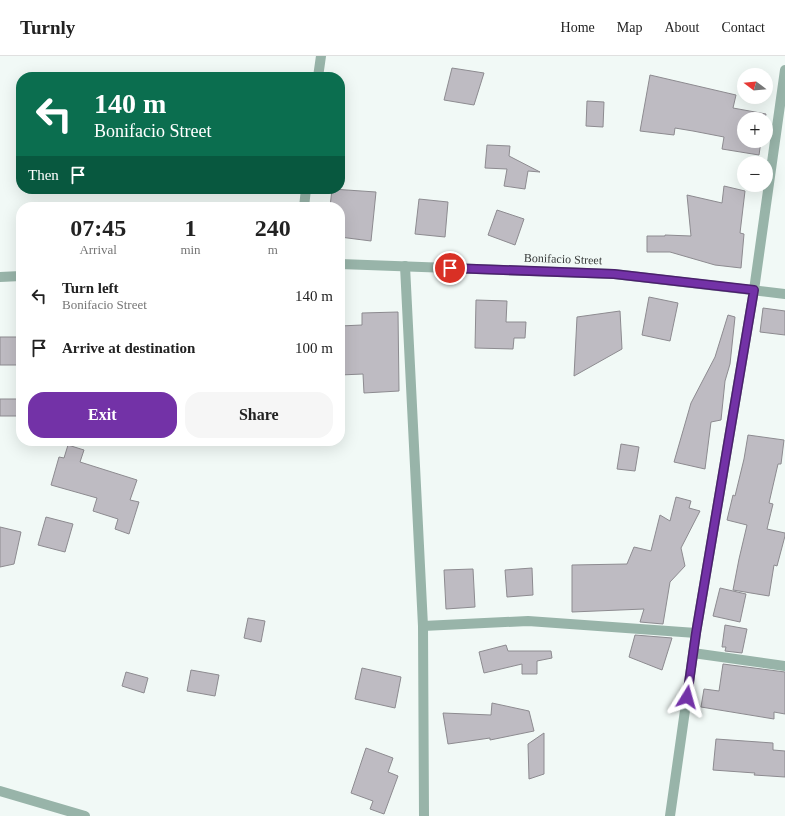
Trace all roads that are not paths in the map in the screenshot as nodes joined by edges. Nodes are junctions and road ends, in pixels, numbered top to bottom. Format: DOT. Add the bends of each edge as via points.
graph roads {
  1 [pos="321,56"];
  2 [pos="785,70"];
  3 [pos="319,72"];
  4 [pos="345,264"];
  5 [pos="405,266"];
  6 [pos="16,276"];
  7 [pos="0,277"];
  8 [pos="754,290"];
  9 [pos="785,294"];
  10 [pos="423,626"];
  11 [pos="696,633"];
  12 [pos="693,653"];
  13 [pos="785,666"];
  14 [pos="0,791"];
  15 [pos="84,816"];
  16 [pos="424,816"];
  17 [pos="670,816"];
  1 -- 3 [label="street"];
  2 -- 8 [label="street"];
  4 -- 5 [label="street, Bonifacio Street"];
  5 -- 8 [label="street, Bonifacio Street" via="614,274"];
  5 -- 10 [label="street"];
  6 -- 7 [label="street"];
  8 -- 9 [label="street, Bonifacio Street"];
  8 -- 11 [label="street"];
  10 -- 11 [label="street" via="528,621"];
  10 -- 16 [label="street"];
  11 -- 12 [label="street"];
  12 -- 13 [label="street"];
  12 -- 17 [label="street"];
  14 -- 15 [label="street"];
}
